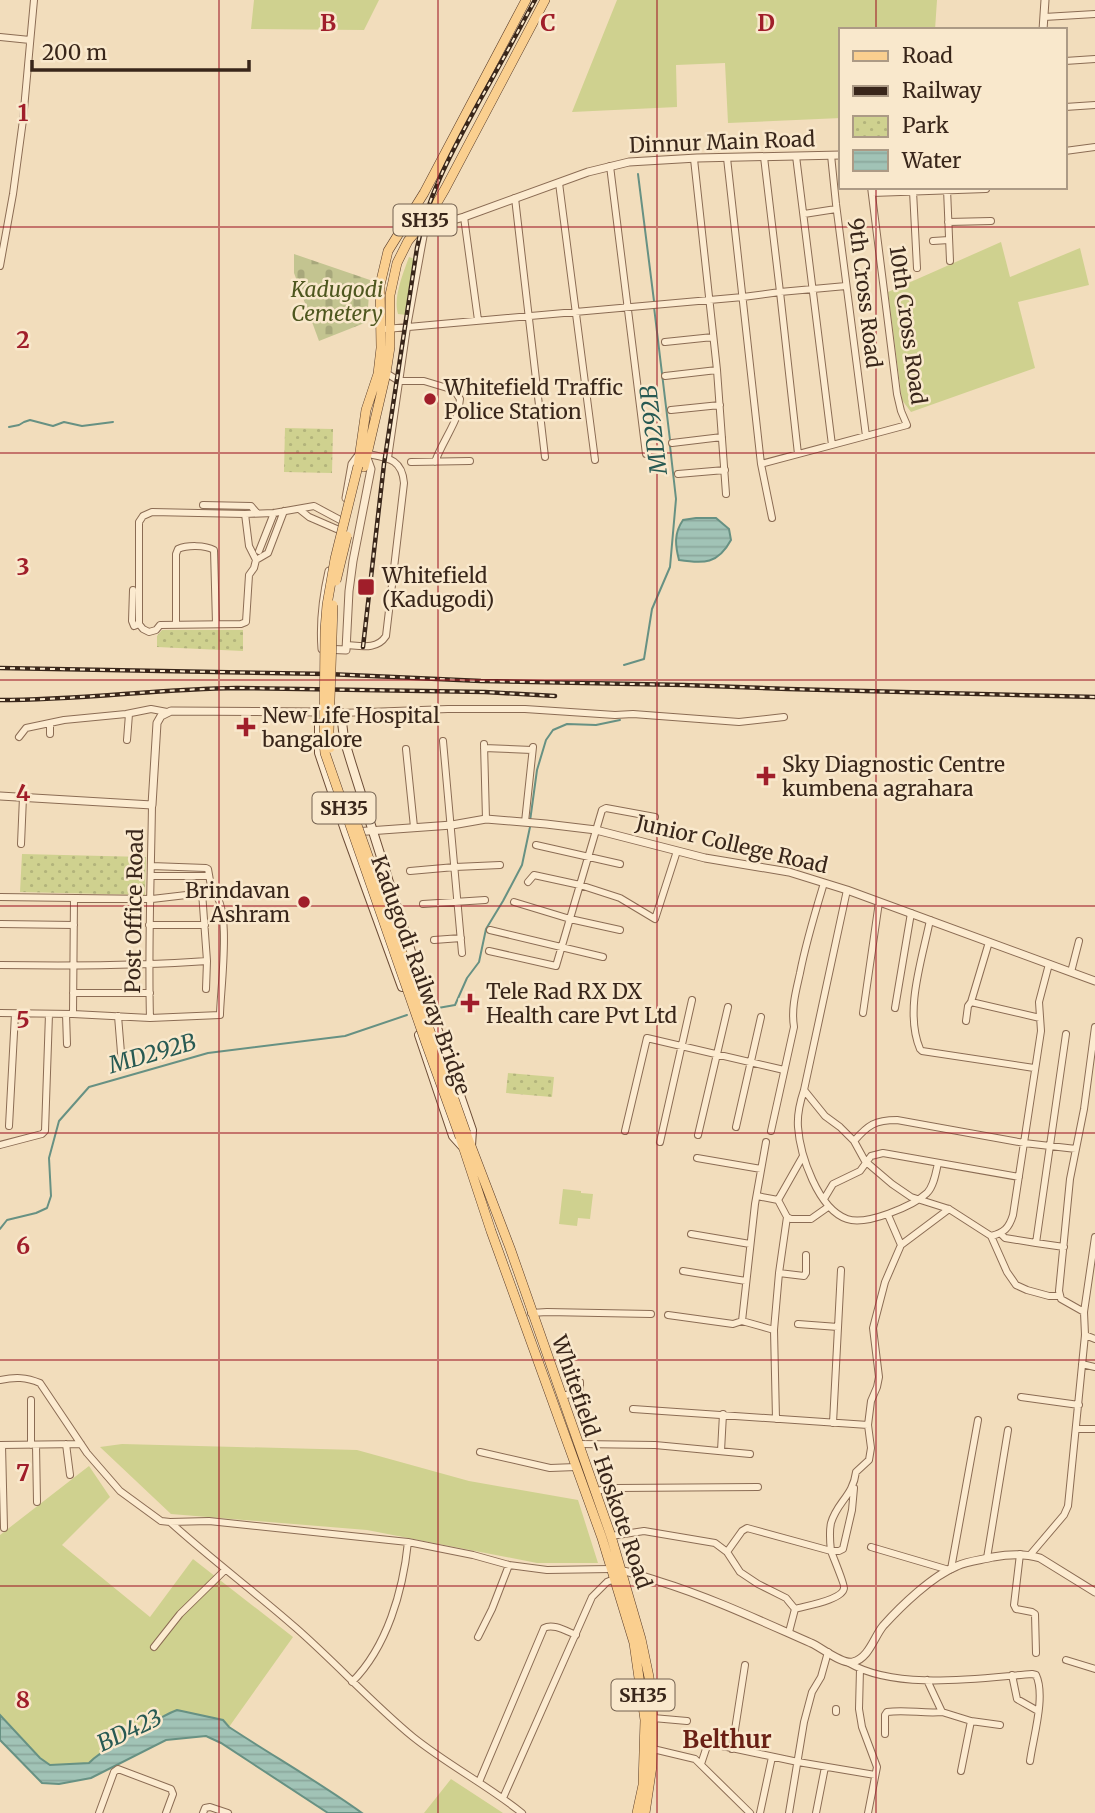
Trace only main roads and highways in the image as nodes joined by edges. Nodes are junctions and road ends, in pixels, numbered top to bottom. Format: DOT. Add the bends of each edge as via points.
graph roads {
  1 [pos="526,0"];
  2 [pos="545,0"];
  3 [pos="512,26"];
  4 [pos="526,36"];
  5 [pos="386,329"];
  6 [pos="363,460"];
  7 [pos="468,1147"];
  8 [pos="615,1573"];
  9 [pos="637,1813"];
  10 [pos="645,1813"];
  1 -- 3 [label="main road, SH35"];
  2 -- 4 [label="main road, SH35"];
  3 -- 4 [label="main road"];
  3 -- 5 [label="main road, SH35" via="429,185 391,243 380,285"];
  4 -- 5 [label="main road, SH35" via="445,188 397,263"];
  5 -- 6 [label="main road, SH35" via="366,410"];
  5 -- 6 [label="main road, SH35" via="386,373"];
  6 -- 7 [label="main road, Kadugodi Railway Bridge / SH35, bridge" via="327,605 324,742 364,866"];
  7 -- 7 [label="main road" via="453,1136 346,833 319,753 319,712 341,713 344,738 421,984 472,1130"];
  7 -- 8 [label="main road, SH35" via="522,1316"];
  7 -- 8 [label="main road, Whitefield - Hoskote Road / SH35" via="533,1313 611,1536"];
  8 -- 9 [label="main road, SH35" via="634,1643 644,1707 643,1785"];
  8 -- 10 [label="main road, Whitefield - Hoskote Road / SH35" via="641,1639 649,1677 653,1749"];
}
